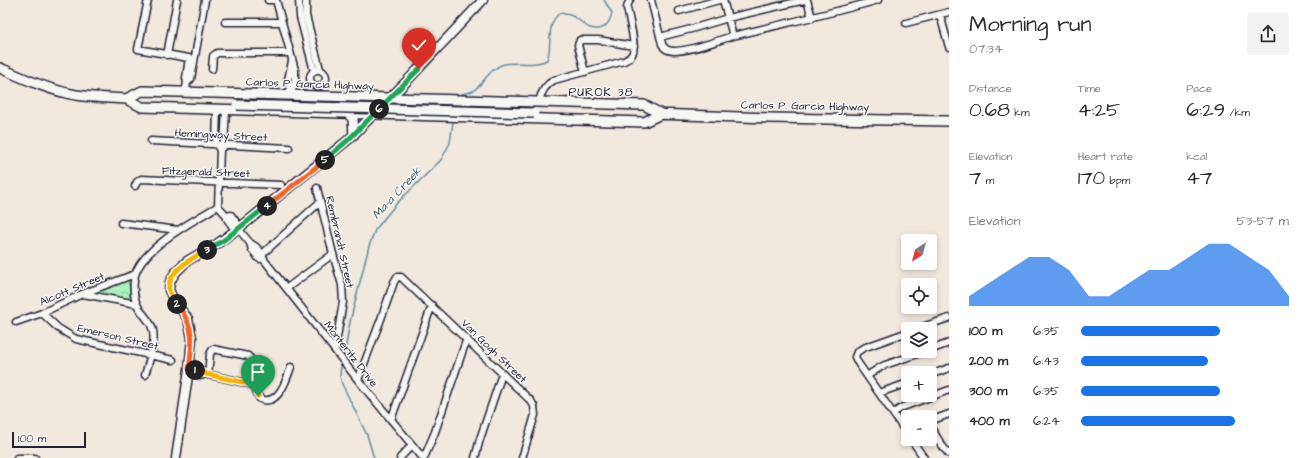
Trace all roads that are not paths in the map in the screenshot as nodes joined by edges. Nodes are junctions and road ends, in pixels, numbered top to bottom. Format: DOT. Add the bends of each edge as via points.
graph roads {
  1 [pos="148,0"];
  2 [pos="177,0"];
  3 [pos="205,0"];
  4 [pos="268,0"];
  5 [pos="276,0"];
  6 [pos="300,0"];
  7 [pos="306,0"];
  8 [pos="483,0"];
  9 [pos="630,0"];
  10 [pos="651,0"];
  11 [pos="719,0"];
  12 [pos="723,0"];
  13 [pos="806,0"];
  14 [pos="876,0"];
  15 [pos="679,11"];
  16 [pos="949,12"];
  17 [pos="940,15"];
  18 [pos="728,18"];
  19 [pos="812,18"];
  20 [pos="225,22"];
  21 [pos="282,22"];
  22 [pos="906,23"];
  23 [pos="732,36"];
  24 [pos="660,37"];
  25 [pos="634,46"];
  26 [pos="949,47"];
  27 [pos="312,52"];
  28 [pos="290,53"];
  29 [pos="167,54"];
  30 [pos="192,59"];
  31 [pos="0,68"];
  32 [pos="212,69"];
  33 [pos="317,70"];
  34 [pos="584,72"];
  35 [pos="317,86"];
  36 [pos="186,88"];
  37 [pos="291,93"];
  38 [pos="251,94"];
  39 [pos="317,96"];
  40 [pos="339,97"];
  41 [pos="357,97"];
  42 [pos="391,98"];
  43 [pos="130,99"];
  44 [pos="413,99"];
  45 [pos="437,100"];
  46 [pos="464,100"];
  47 [pos="492,101"];
  48 [pos="523,102"];
  49 [pos="536,108"];
  50 [pos="222,110"];
  51 [pos="251,110"];
  52 [pos="290,112"];
  53 [pos="317,112"];
  54 [pos="348,113"];
  55 [pos="375,114"];
  56 [pos="657,114"];
  57 [pos="412,115"];
  58 [pos="437,116"];
  59 [pos="463,116"];
  60 [pos="492,117"];
  61 [pos="522,118"];
  62 [pos="949,122"];
  63 [pos="354,134"];
  64 [pos="216,135"];
  65 [pos="225,136"];
  66 [pos="151,141"];
  67 [pos="220,146"];
  68 [pos="289,148"];
  69 [pos="219,182"];
  70 [pos="281,185"];
  71 [pos="135,186"];
  72 [pos="317,188"];
  73 [pos="320,202"];
  74 [pos="218,206"];
  75 [pos="121,223"];
  76 [pos="237,227"];
  77 [pos="178,230"];
  78 [pos="333,254"];
  79 [pos="260,256"];
  80 [pos="135,274"];
  81 [pos="286,288"];
  82 [pos="82,294"];
  83 [pos="137,304"];
  84 [pos="432,305"];
  85 [pos="42,313"];
  86 [pos="949,319"];
  87 [pos="16,322"];
  88 [pos="937,323"];
  89 [pos="901,334"];
  90 [pos="467,338"];
  91 [pos="949,343"];
  92 [pos="937,347"];
  93 [pos="335,349"];
  94 [pos="150,355"];
  95 [pos="906,358"];
  96 [pos="173,360"];
  97 [pos="291,367"];
  98 [pos="949,368"];
  99 [pos="189,371"];
  100 [pos="937,372"];
  101 [pos="502,374"];
  102 [pos="145,375"];
  103 [pos="207,375"];
  104 [pos="867,376"];
  105 [pos="358,380"];
  106 [pos="255,385"];
  107 [pos="901,385"];
  108 [pos="949,390"];
  109 [pos="879,393"];
  110 [pos="892,413"];
  111 [pos="948,416"];
  112 [pos="937,419"];
  113 [pos="391,420"];
  114 [pos="901,424"];
  115 [pos="937,437"];
  116 [pos="412,446"];
  117 [pos="916,446"];
  118 [pos="949,454"];
  119 [pos="17,458"];
  120 [pos="35,458"];
  121 [pos="176,458"];
  122 [pos="400,458"];
  123 [pos="424,458"];
  124 [pos="475,458"];
  125 [pos="522,458"];
  126 [pos="924,458"];
  1 -- 29 [label="street" via="138,49"];
  2 -- 29 [label="street"];
  3 -- 30 [label="street"];
  4 -- 5 [label="street"];
  5 -- 21 [label="street"];
  6 -- 27 [label="street" via="300,17"];
  7 -- 27 [label="street"];
  8 -- 42 [label="main road"];
  9 -- 25 [label="street" via="627,8"];
  10 -- 24 [label="street"];
  11 -- 15 [label="street"];
  12 -- 18 [label="street"];
  13 -- 18 [label="street"];
  13 -- 19 [label="street"];
  14 -- 19 [label="street"];
  16 -- 17 [label="street"];
  17 -- 22 [label="street"];
  17 -- 26 [label="street"];
  18 -- 23 [label="street"];
  18 -- 24 [label="street"];
  19 -- 23 [label="street"];
  20 -- 21 [label="street"];
  21 -- 28 [label="street"];
  23 -- 24 [label="street" via="672,51 663,47"];
  25 -- 34 [label="street" via="628,59"];
  25 -- 34 [label="street" via="580,40 578,45"];
  27 -- 33 [label="street"];
  28 -- 32 [label="street" via="217,53 213,56"];
  28 -- 37 [label="street" via="295,70 295,85"];
  29 -- 30 [label="street"];
  30 -- 36 [label="street" via="191,79"];
  31 -- 43 [label="highway, Carlos P. Garcia Highway" via="41,85 69,93"];
  33 -- 35 [label="street" via="310,75 310,81"];
  33 -- 35 [label="street" via="325,72 327,78 323,85"];
  34 -- 49 [label="street" via="554,80 542,92"];
  35 -- 39 [label="street"];
  36 -- 38 [label="highway, Carlos P. Garcia Highway"];
  36 -- 43 [label="highway, Carlos P. Garcia Highway" via="142,91"];
  37 -- 38 [label="highway, Carlos P. Garcia Highway"];
  37 -- 39 [label="highway, Carlos P. Garcia Highway"];
  37 -- 52 [label="highway"];
  38 -- 51 [label="highway"];
  39 -- 40 [label="highway, Carlos P. Garcia Highway"];
  39 -- 53 [label="highway"];
  40 -- 41 [label="highway, Carlos P. Garcia Highway"];
  40 -- 54 [label="highway"];
  41 -- 42 [label="highway, Carlos P. Garcia Highway"];
  41 -- 54 [label="highway"];
  42 -- 44 [label="highway, Carlos P. Garcia Highway"];
  42 -- 55 [label="main road"];
  43 -- 49 [label="highway, Carlos P. Garcia Highway, bridge" via="142,102"];
  43 -- 50 [label="highway, Carlos P. Garcia Highway" via="142,107"];
  44 -- 45 [label="highway, Carlos P. Garcia Highway"];
  44 -- 57 [label="highway"];
  45 -- 46 [label="highway, Carlos P. Garcia Highway"];
  45 -- 58 [label="highway"];
  46 -- 47 [label="highway, Carlos P. Garcia Highway"];
  46 -- 59 [label="highway"];
  47 -- 48 [label="highway, Carlos P. Garcia Highway"];
  47 -- 60 [label="highway"];
  48 -- 49 [label="highway, Carlos P. Garcia Highway"];
  48 -- 61 [label="highway"];
  49 -- 56 [label="highway, Carlos P. Garcia Highway" via="644,116"];
  50 -- 51 [label="highway, Carlos P. Garcia Highway"];
  50 -- 64 [label="street"];
  50 -- 65 [label="street"];
  51 -- 52 [label="highway, Carlos P. Garcia Highway"];
  52 -- 53 [label="highway, Carlos P. Garcia Highway"];
  53 -- 54 [label="highway, Carlos P. Garcia Highway"];
  54 -- 55 [label="highway, Carlos P. Garcia Highway"];
  54 -- 63 [label="highway" via="353,119"];
  55 -- 57 [label="highway, Carlos P. Garcia Highway"];
  55 -- 63 [label="main road"];
  56 -- 61 [label="highway, Carlos P. Garcia Highway" via="644,122"];
  56 -- 62 [label="highway, Carlos P. Garcia Highway"];
  57 -- 58 [label="highway, Carlos P. Garcia Highway"];
  58 -- 59 [label="highway, Carlos P. Garcia Highway"];
  59 -- 60 [label="highway, Carlos P. Garcia Highway"];
  60 -- 61 [label="highway, Carlos P. Garcia Highway"];
  63 -- 76 [label="main road"];
  64 -- 65 [label="street"];
  64 -- 67 [label="street"];
  65 -- 67 [label="street"];
  66 -- 67 [label="street, Hemingway Street"];
  67 -- 68 [label="street, Hemingway Street"];
  67 -- 69 [label="street"];
  69 -- 70 [label="street, Fitzgerald Street"];
  69 -- 71 [label="street, Fitzgerald Street" via="141,179"];
  69 -- 74 [label="street"];
  72 -- 73 [label="street, Rembrandt Street"];
  73 -- 78 [label="street, Rembrandt Street"];
  73 -- 79 [label="street"];
  74 -- 76 [label="street, Monteritz Drive" via="227,216 231,215"];
  74 -- 77 [label="street"];
  75 -- 77 [label="street"];
  76 -- 79 [label="street, Monteritz Drive" via="250,243 256,246"];
  76 -- 99 [label="main road" via="218,244 187,261 174,273 170,282 171,294 188,319 191,330"];
  77 -- 80 [label="street" via="151,252"];
  78 -- 81 [label="street"];
  78 -- 93 [label="street, Rembrandt Street" via="343,294"];
  79 -- 81 [label="street, Monteritz Drive"];
  80 -- 82 [label="street, Alcott Street"];
  80 -- 83 [label="street" via="133,290"];
  81 -- 93 [label="street, Monteritz Drive"];
  82 -- 83 [label="street"];
  82 -- 85 [label="street, Alcott Street"];
  83 -- 94 [label="street" via="153,330"];
  84 -- 90 [label="street, Van Gogh Street"];
  84 -- 105 [label="street, Van Gogh Street" via="399,276 394,282"];
  84 -- 113 [label="street"];
  85 -- 87 [label="street, Alcott Street"];
  85 -- 94 [label="street, Emerson Street" via="58,328 76,339"];
  86 -- 88 [label="street"];
  89 -- 104 [label="street" via="863,348 856,355"];
  90 -- 101 [label="street, Van Gogh Street"];
  90 -- 123 [label="street"];
  91 -- 92 [label="street"];
  93 -- 105 [label="street, Monteritz Drive"];
  94 -- 96 [label="street, Emerson Street"];
  94 -- 102 [label="street"];
  95 -- 104 [label="street" via="885,365"];
  97 -- 106 [label="street" via="282,388 270,400 260,399"];
  98 -- 100 [label="street"];
  99 -- 103 [label="street" via="201,371"];
  99 -- 121 [label="main road"];
  101 -- 124 [label="street"];
  101 -- 125 [label="street, Van Gogh Street" via="531,401 535,410"];
  103 -- 106 [label="street"];
  103 -- 106 [label="street" via="211,351 223,350 250,358"];
  104 -- 109 [label="street"];
  105 -- 113 [label="street, Monteritz Drive"];
  107 -- 109 [label="street"];
  108 -- 110 [label="street"];
  109 -- 110 [label="street"];
  110 -- 114 [label="street"];
  111 -- 112 [label="street"];
  113 -- 116 [label="street, Monteritz Drive"];
  115 -- 118 [label="street"];
  116 -- 122 [label="street"];
  116 -- 123 [label="street, Monteritz Drive"];
  117 -- 126 [label="street"];
  119 -- 120 [label="street"];
}
